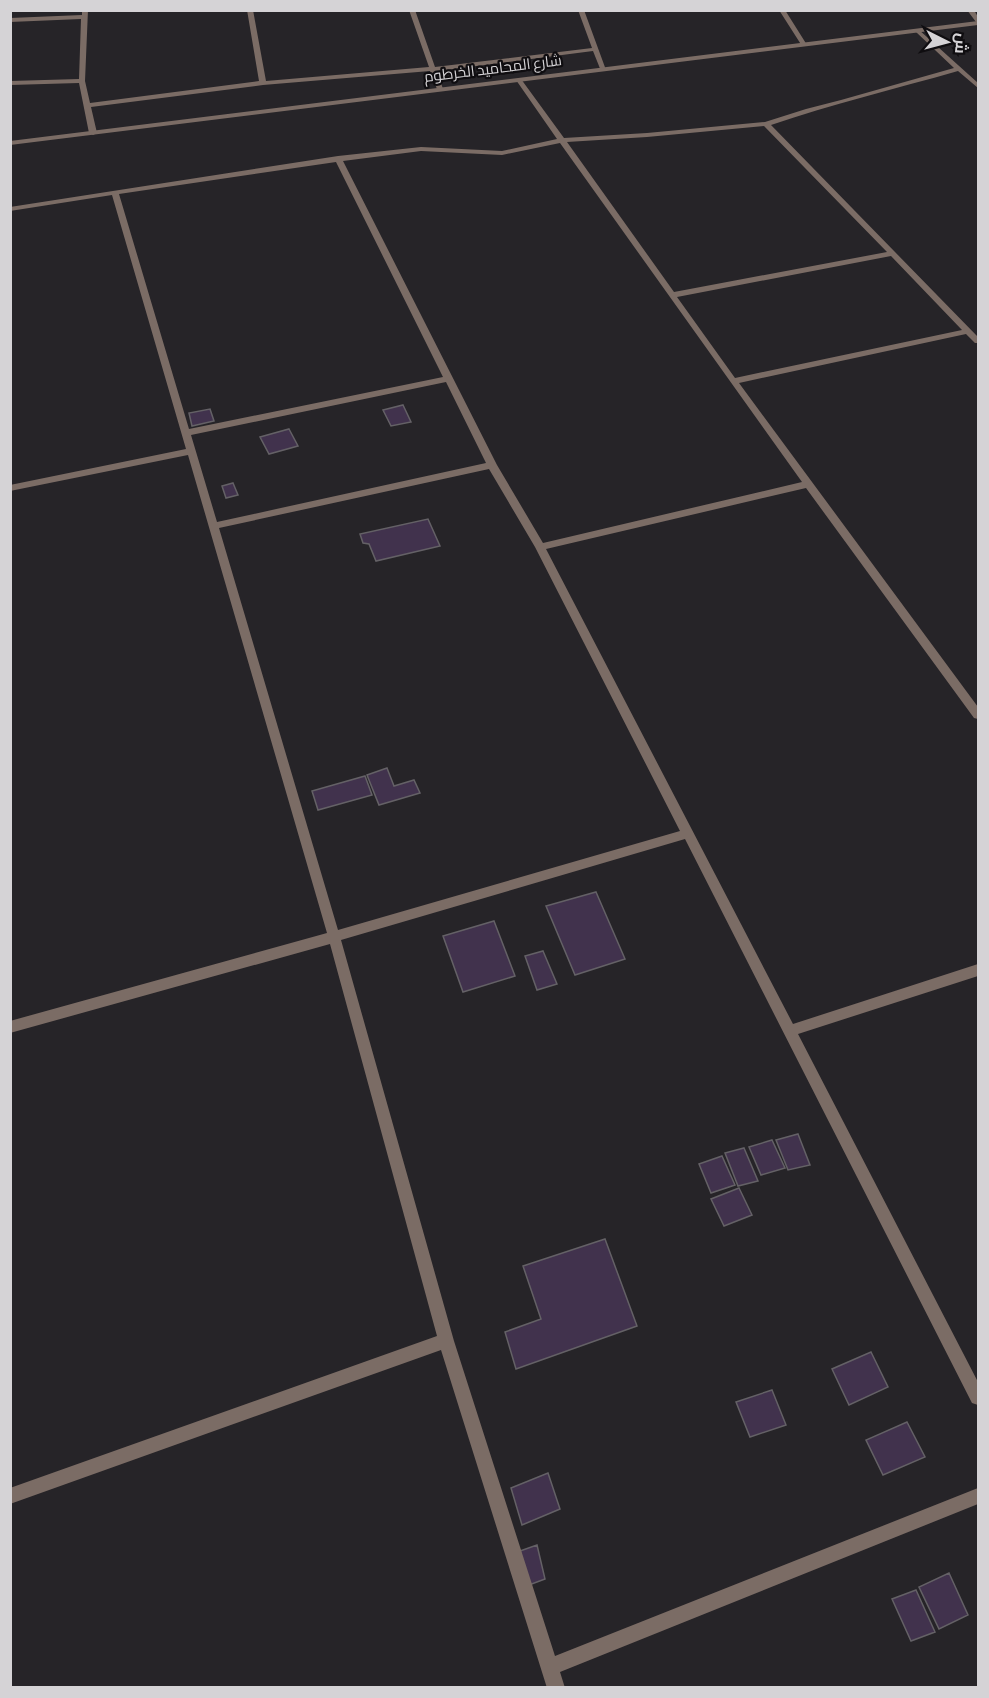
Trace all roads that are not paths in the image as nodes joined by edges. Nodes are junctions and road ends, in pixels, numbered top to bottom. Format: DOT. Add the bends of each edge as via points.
graph roads {
  1 [pos="250,10"];
  2 [pos="412,10"];
  3 [pos="581,10"];
  4 [pos="782,10"];
  5 [pos="970,10"];
  6 [pos="85,14"];
  7 [pos="10,20"];
  8 [pos="978,22"];
  9 [pos="918,31"];
  10 [pos="804,45"];
  11 [pos="596,50"];
  12 [pos="960,68"];
  13 [pos="433,69"];
  14 [pos="603,70"];
  15 [pos="519,80"];
  16 [pos="82,81"];
  17 [pos="10,83"];
  18 [pos="263,83"];
  19 [pos="978,86"];
  20 [pos="440,89"];
  21 [pos="87,105"];
  22 [pos="766,124"];
  23 [pos="93,133"];
  24 [pos="562,140"];
  25 [pos="10,143"];
  26 [pos="338,159"];
  27 [pos="115,192"];
  28 [pos="10,209"];
  29 [pos="894,253"];
  30 [pos="674,295"];
  31 [pos="968,331"];
  32 [pos="978,341"];
  33 [pos="450,378"];
  34 [pos="734,381"];
  35 [pos="186,433"];
  36 [pos="191,451"];
  37 [pos="492,465"];
  38 [pos="809,484"];
  39 [pos="10,488"];
  40 [pos="213,526"];
  41 [pos="540,547"];
  42 [pos="978,715"];
  43 [pos="686,834"];
  44 [pos="334,938"];
  45 [pos="978,970"];
  46 [pos="10,1027"];
  47 [pos="790,1031"];
  48 [pos="446,1341"];
  49 [pos="978,1397"];
  50 [pos="10,1496"];
  51 [pos="978,1496"];
  52 [pos="549,1667"];
  53 [pos="556,1688"];
  1 -- 18 [label="street"];
  2 -- 13 [label="street"];
  3 -- 11 [label="street"];
  4 -- 10 [label="street"];
  5 -- 8 [label="street"];
  6 -- 7 [label="street"];
  6 -- 16 [label="street"];
  8 -- 9 [label="street, شارع المحاميد الخرطوم"];
  9 -- 10 [label="street, شارع المحاميد الخرطوم"];
  9 -- 12 [label="street"];
  10 -- 14 [label="street, شارع المحاميد الخرطوم"];
  11 -- 13 [label="street"];
  11 -- 14 [label="street"];
  12 -- 19 [label="street"];
  12 -- 22 [label="street"];
  13 -- 18 [label="street"];
  13 -- 20 [label="street"];
  14 -- 15 [label="street, شارع المحاميد الخرطوم"];
  15 -- 20 [label="street, شارع المحاميد الخرطوم"];
  15 -- 24 [label="street"];
  16 -- 17 [label="street"];
  16 -- 21 [label="street"];
  18 -- 21 [label="street"];
  20 -- 23 [label="street, شارع المحاميد الخرطوم"];
  21 -- 23 [label="street"];
  22 -- 24 [label="street"];
  22 -- 29 [label="street"];
  23 -- 25 [label="street, شارع المحاميد الخرطوم"];
  24 -- 26 [label="street" via="502,153 421,149"];
  24 -- 30 [label="street"];
  26 -- 27 [label="street"];
  26 -- 33 [label="street"];
  27 -- 28 [label="street"];
  27 -- 35 [label="street"];
  29 -- 30 [label="street"];
  29 -- 31 [label="street"];
  30 -- 34 [label="street"];
  31 -- 32 [label="street"];
  31 -- 34 [label="street"];
  33 -- 35 [label="street"];
  33 -- 37 [label="street"];
  34 -- 38 [label="street"];
  35 -- 36 [label="street"];
  36 -- 39 [label="street"];
  36 -- 40 [label="street"];
  37 -- 40 [label="street"];
  37 -- 41 [label="street"];
  38 -- 41 [label="street"];
  38 -- 42 [label="street"];
  40 -- 44 [label="street"];
  41 -- 43 [label="street"];
  43 -- 44 [label="street"];
  43 -- 47 [label="street"];
  44 -- 46 [label="street"];
  44 -- 48 [label="street"];
  45 -- 47 [label="street"];
  47 -- 49 [label="street"];
  48 -- 50 [label="street"];
  48 -- 52 [label="street"];
  51 -- 52 [label="street"];
  52 -- 53 [label="street"];
}
